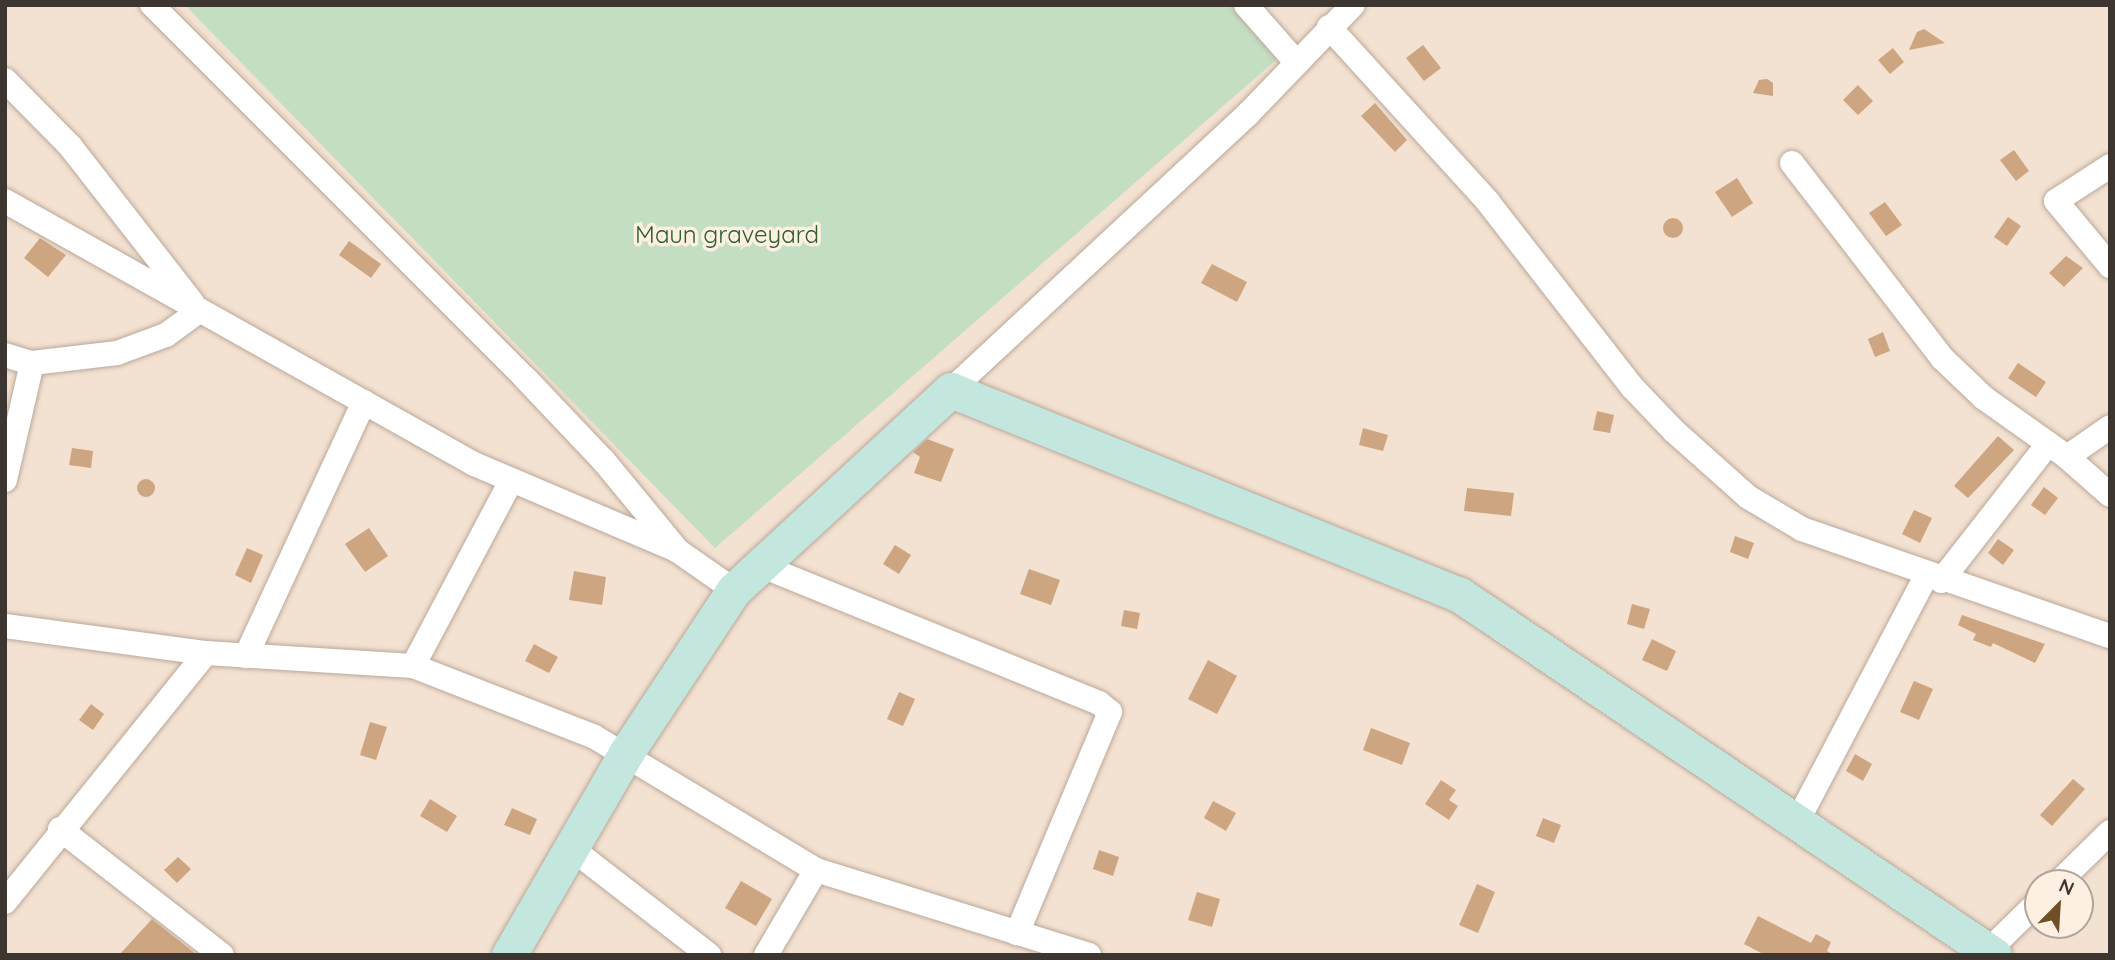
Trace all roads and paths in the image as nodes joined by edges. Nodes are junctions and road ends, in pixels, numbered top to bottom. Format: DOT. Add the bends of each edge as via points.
graph roads {
  1 [pos="152,5"];
  2 [pos="1246,5"];
  3 [pos="1353,5"];
  4 [pos="1329,27"];
  5 [pos="1297,63"];
  6 [pos="5,80"];
  7 [pos="1792,163"];
  8 [pos="2110,166"];
  9 [pos="5,201"];
  10 [pos="2110,266"];
  11 [pos="199,311"];
  12 [pos="5,355"];
  13 [pos="32,363"];
  14 [pos="951,390"];
  15 [pos="364,402"];
  16 [pos="2110,427"];
  17 [pos="2057,450"];
  18 [pos="5,480"];
  19 [pos="511,481"];
  20 [pos="2110,495"];
  21 [pos="678,551"];
  22 [pos="757,564"];
  23 [pos="1934,578"];
  24 [pos="734,590"];
  25 [pos="5,626"];
  26 [pos="2110,636"];
  27 [pos="206,653"];
  28 [pos="246,656"];
  29 [pos="413,666"];
  30 [pos="626,753"];
  31 [pos="1798,820"];
  32 [pos="60,829"];
  33 [pos="2110,832"];
  34 [pos="571,848"];
  35 [pos="2072,869"];
  36 [pos="816,870"];
  37 [pos="5,902"];
  38 [pos="2024,917"];
  39 [pos="1017,933"];
  40 [pos="1992,952"];
  41 [pos="222,955"];
  42 [pos="509,955"];
  43 [pos="709,955"];
  44 [pos="766,955"];
  45 [pos="1089,955"];
  1 -- 21 [label="street" via="526,379 603,460"];
  2 -- 5 [label="street"];
  3 -- 4 [label="street"];
  4 -- 5 [label="street"];
  4 -- 23 [label="street" via="1488,202 1632,387 1699,455 1773,514"];
  5 -- 14 [label="street"];
  6 -- 11 [label="street" via="70,146"];
  7 -- 17 [label="street" via="1942,358 1984,398"];
  8 -- 10 [label="street" via="2056,201"];
  9 -- 11 [label="street"];
  11 -- 13 [label="street" via="166,335 117,353"];
  11 -- 15 [label="street"];
  12 -- 13 [label="street"];
  13 -- 18 [label="street"];
  14 -- 22 [label="street"];
  14 -- 31 [label="street" via="1460,595"];
  15 -- 19 [label="street"];
  15 -- 28 [label="street"];
  16 -- 17 [label="street"];
  17 -- 20 [label="street"];
  17 -- 23 [label="street"];
  19 -- 21 [label="street"];
  19 -- 29 [label="street"];
  21 -- 24 [label="street"];
  22 -- 24 [label="street"];
  22 -- 39 [label="street" via="1099,703 1110,712"];
  23 -- 26 [label="street"];
  23 -- 31 [label="street"];
  24 -- 30 [label="street"];
  25 -- 27 [label="street"];
  27 -- 28 [label="street"];
  27 -- 32 [label="street"];
  28 -- 29 [label="street"];
  29 -- 30 [label="street"];
  30 -- 34 [label="street"];
  30 -- 36 [label="street"];
  31 -- 40 [label="street"];
  32 -- 37 [label="street"];
  32 -- 41 [label="street"];
  33 -- 35 [label="street"];
  34 -- 42 [label="street"];
  34 -- 43 [label="street"];
  36 -- 39 [label="street"];
  36 -- 44 [label="street"];
  38 -- 40 [label="street"];
  39 -- 45 [label="street"];
}
